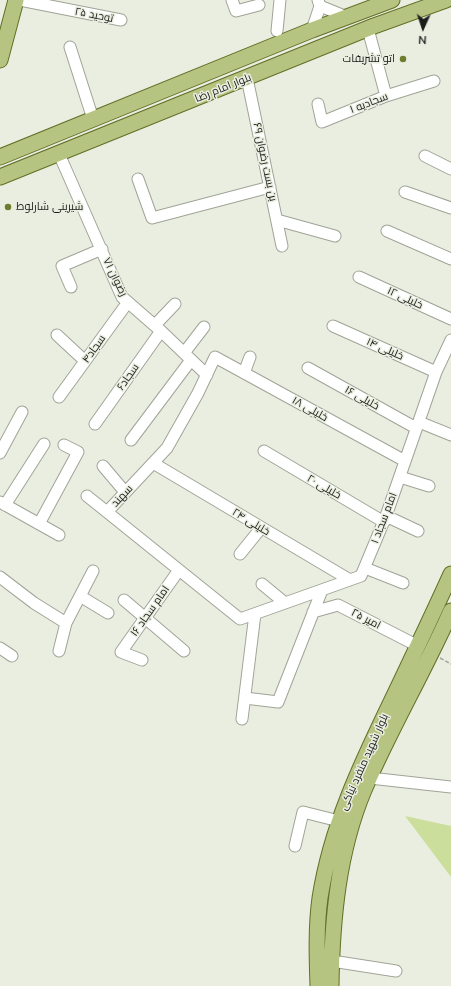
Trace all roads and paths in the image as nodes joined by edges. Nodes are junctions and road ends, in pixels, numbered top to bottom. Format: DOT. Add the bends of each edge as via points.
graph roads {
  1 [pos="16,0"];
  2 [pos="20,0"];
  3 [pos="232,0"];
  4 [pos="280,0"];
  5 [pos="392,0"];
  6 [pos="446,0"];
  7 [pos="319,3"];
  8 [pos="259,5"];
  9 [pos="347,17"];
  10 [pos="121,20"];
  11 [pos="368,29"];
  12 [pos="312,30"];
  13 [pos="277,32"];
  14 [pos="70,47"];
  15 [pos="0,60"];
  16 [pos="247,78"];
  17 [pos="434,81"];
  18 [pos="386,96"];
  19 [pos="318,104"];
  20 [pos="93,119"];
  21 [pos="59,154"];
  22 [pos="0,156"];
  23 [pos="425,156"];
  24 [pos="451,169"];
  25 [pos="0,177"];
  26 [pos="138,179"];
  27 [pos="270,187"];
  28 [pos="405,192"];
  29 [pos="451,208"];
  30 [pos="277,220"];
  31 [pos="387,231"];
  32 [pos="335,236"];
  33 [pos="282,246"];
  34 [pos="102,249"];
  35 [pos="451,259"];
  36 [pos="359,277"];
  37 [pos="71,287"];
  38 [pos="128,302"];
  39 [pos="175,304"];
  40 [pos="451,319"];
  41 [pos="334,326"];
  42 [pos="158,328"];
  43 [pos="204,328"];
  44 [pos="57,335"];
  45 [pos="451,340"];
  46 [pos="187,356"];
  47 [pos="215,357"];
  48 [pos="250,357"];
  49 [pos="85,361"];
  50 [pos="446,361"];
  51 [pos="308,368"];
  52 [pos="244,372"];
  53 [pos="436,372"];
  54 [pos="207,376"];
  55 [pos="59,397"];
  56 [pos="22,412"];
  57 [pos="95,424"];
  58 [pos="418,425"];
  59 [pos="5,430"];
  60 [pos="451,435"];
  61 [pos="131,440"];
  62 [pos="44,444"];
  63 [pos="64,445"];
  64 [pos="264,451"];
  65 [pos="0,453"];
  66 [pos="405,461"];
  67 [pos="153,463"];
  68 [pos="103,466"];
  69 [pos="400,477"];
  70 [pos="429,486"];
  71 [pos="125,492"];
  72 [pos="86,496"];
  73 [pos="3,504"];
  74 [pos="107,512"];
  75 [pos="385,519"];
  76 [pos="39,524"];
  77 [pos="262,528"];
  78 [pos="418,531"];
  79 [pos="59,535"];
  80 [pos="240,554"];
  81 [pos="365,568"];
  82 [pos="180,570"];
  83 [pos="93,571"];
  84 [pos="451,574"];
  85 [pos="0,576"];
  86 [pos="350,580"];
  87 [pos="403,583"];
  88 [pos="262,584"];
  89 [pos="322,590"];
  90 [pos="80,596"];
  91 [pos="124,600"];
  92 [pos="285,603"];
  93 [pos="451,611"];
  94 [pos="313,612"];
  95 [pos="108,613"];
  96 [pos="255,614"];
  97 [pos="145,618"];
  98 [pos="240,619"];
  99 [pos="66,623"];
  100 [pos="447,630"];
  101 [pos="0,648"];
  102 [pos="425,650"];
  103 [pos="59,651"];
  104 [pos="184,651"];
  105 [pos="12,656"];
  106 [pos="142,660"];
  107 [pos="245,698"];
  108 [pos="242,719"];
  109 [pos="370,778"];
  110 [pos="451,787"];
  111 [pos="339,821"];
  112 [pos="295,846"];
  113 [pos="332,962"];
  114 [pos="396,971"];
  115 [pos="318,986"];
  116 [pos="331,986"];
  1 -- 15 [label="main road"];
  2 -- 10 [label="street, توحید ۲۵"];
  3 -- 8 [label="street" via="236,11"];
  4 -- 13 [label="street"];
  5 -- 9 [label="main road, بلوار امام رضا"];
  6 -- 11 [label="main road, بلوار امام رضا"];
  7 -- 9 [label="street"];
  7 -- 12 [label="street"];
  9 -- 12 [label="main road, بلوار امام رضا"];
  11 -- 16 [label="main road, بلوار امام رضا"];
  11 -- 18 [label="street"];
  12 -- 20 [label="main road, بلوار امام رضا"];
  14 -- 20 [label="street"];
  16 -- 21 [label="main road, بلوار امام رضا"];
  16 -- 27 [label="street, بن بست رضوان ۶۹"];
  17 -- 18 [label="street, سجادیه ۱"];
  18 -- 19 [label="street, سجادیه ۱" via="322,122"];
  20 -- 22 [label="main road, بلوار امام رضا"];
  21 -- 25 [label="main road, بلوار امام رضا"];
  21 -- 34 [label="street, رضوان ۷۱"];
  23 -- 24 [label="street"];
  26 -- 27 [label="street" via="152,218"];
  27 -- 30 [label="street, بن بست رضوان ۶۹"];
  28 -- 29 [label="street"];
  30 -- 32 [label="street"];
  30 -- 33 [label="street, بن بست رضوان ۶۹"];
  31 -- 35 [label="street"];
  34 -- 37 [label="street" via="62,266"];
  34 -- 38 [label="street, رضوان ۷۱" via="122,297"];
  36 -- 40 [label="street, خلیلی ۱۲"];
  38 -- 42 [label="street, رضوان ۷۱"];
  38 -- 49 [label="street, سجاد۴"];
  39 -- 42 [label="street, سجاد۶"];
  41 -- 53 [label="street, خلیلی ۱۴"];
  42 -- 46 [label="street, رضوان ۷۱"];
  42 -- 57 [label="street, سجاد۶"];
  43 -- 46 [label="street"];
  44 -- 49 [label="street"];
  45 -- 50 [label="street, امام سجاد ۱"];
  46 -- 54 [label="street, رضوان ۷۱"];
  46 -- 61 [label="street"];
  47 -- 52 [label="street, خلیلی ۱۸"];
  47 -- 54 [label="street, سهند"];
  48 -- 52 [label="street"];
  49 -- 55 [label="street, سجاد۴"];
  50 -- 53 [label="street, امام سجاد ۱"];
  51 -- 58 [label="street, خلیلی ۱۶"];
  52 -- 66 [label="street, خلیلی ۱۸"];
  53 -- 58 [label="street, امام سجاد ۱"];
  54 -- 67 [label="street, سهند" via="167,448"];
  56 -- 59 [label="street"];
  58 -- 60 [label="street, خلیلی ۱۶"];
  58 -- 66 [label="street, امام سجاد ۱"];
  59 -- 65 [label="street"];
  62 -- 73 [label="street"];
  63 -- 76 [label="street" via="78,452"];
  64 -- 75 [label="street, خلیلی ۲۰"];
  66 -- 69 [label="street, امام سجاد ۱"];
  67 -- 71 [label="street, سهند"];
  67 -- 77 [label="street, خلیلی ۲۴"];
  68 -- 71 [label="street"];
  69 -- 70 [label="street"];
  69 -- 75 [label="street, امام سجاد ۱"];
  71 -- 74 [label="street, سهند"];
  72 -- 74 [label="street"];
  73 -- 76 [label="street"];
  74 -- 82 [label="street, سهند"];
  75 -- 78 [label="street, خلیلی ۲۰"];
  75 -- 81 [label="street, امام سجاد ۱"];
  76 -- 79 [label="street"];
  77 -- 80 [label="street"];
  77 -- 86 [label="street, خلیلی ۲۴"];
  81 -- 86 [label="street, امام سجاد ۱" via="361,576"];
  81 -- 87 [label="street"];
  82 -- 97 [label="street, امام سجاد ۱۶"];
  82 -- 98 [label="street, سهند"];
  83 -- 90 [label="street"];
  84 -- 102 [label="main road, بلوار شهید منفرد نیاکی"];
  85 -- 99 [label="street" via="34,603"];
  86 -- 89 [label="street, امام سجاد ۱"];
  88 -- 92 [label="street"];
  89 -- 92 [label="street, امام سجاد ۱"];
  89 -- 94 [label="street"];
  90 -- 95 [label="street"];
  90 -- 99 [label="street"];
  91 -- 97 [label="street"];
  92 -- 96 [label="street, امام سجاد ۱"];
  93 -- 100 [label="main road, بلوار شهید منفرد نیاکی"];
  94 -- 102 [label="street, امیر ۲۵" via="338,605"];
  94 -- 107 [label="street" via="278,702"];
  96 -- 98 [label="street, امام سجاد ۱"];
  96 -- 107 [label="street"];
  97 -- 104 [label="street"];
  97 -- 106 [label="street, امام سجاد ۱۶" via="121,652"];
  99 -- 103 [label="street"];
  100 -- 102 [label="main road, بلوار شهید منفرد نیاکی"];
  101 -- 105 [label="street"];
  102 -- 109 [label="main road, بلوار شهید منفرد نیاکی"];
  102 -- 111 [label="main road, بلوار شهید منفرد نیاکی" via="356,776"];
  107 -- 108 [label="street"];
  109 -- 110 [label="street"];
  109 -- 113 [label="main road, بلوار شهید منفرد نیاکی" via="345,852 337,894"];
  111 -- 112 [label="street" via="303,812"];
  111 -- 115 [label="main road, بلوار شهید منفرد نیاکی" via="320,899 317,938"];
  113 -- 114 [label="street"];
  113 -- 116 [label="main road, بلوار شهید منفرد نیاکی"];
}
